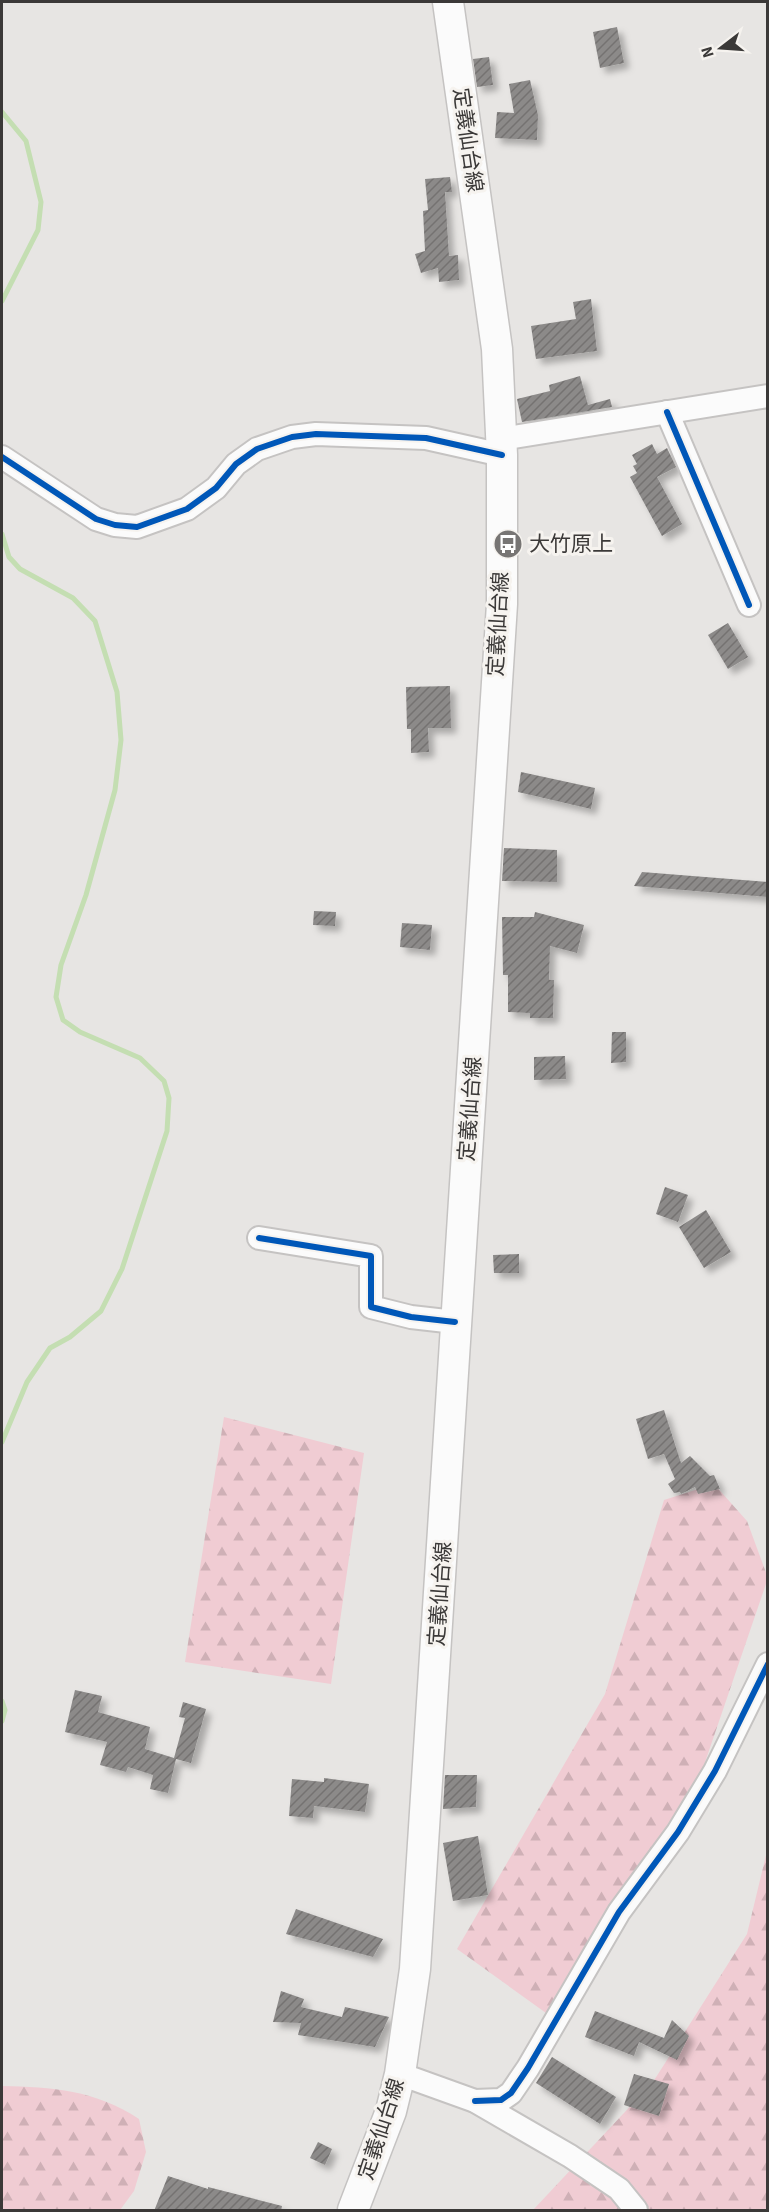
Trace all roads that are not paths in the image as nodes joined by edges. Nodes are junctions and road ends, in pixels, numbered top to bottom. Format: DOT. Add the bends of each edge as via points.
graph roads {
  1 [pos="448,2"];
  2 [pos="768,396"];
  3 [pos="667,412"];
  4 [pos="502,447"];
  5 [pos="2,457"];
  6 [pos="749,605"];
  7 [pos="259,1238"];
  8 [pos="455,1322"];
  9 [pos="768,1664"];
  10 [pos="400,2074"];
  11 [pos="475,2101"];
  12 [pos="353,2211"];
  13 [pos="636,2211"];
  1 -- 4 [label="main road, 定義仙台線" via="497,349"];
  2 -- 3 [label="street"];
  3 -- 4 [label="street"];
  3 -- 6 [label="street"];
  4 -- 5 [label="street" via="426,438 291,437 257,449 187,509 137,527 96,519"];
  4 -- 8 [label="main road, 定義仙台線" via="502,604"];
  7 -- 8 [label="street" via="371,1256 371,1307"];
  8 -- 10 [label="main road, 定義仙台線" via="415,1969"];
  9 -- 11 [label="street" via="715,1771 678,1832 619,1912 528,2068 511,2093 501,2100"];
  10 -- 11 [label="street"];
  10 -- 12 [label="main road, 定義仙台線" via="391,2111"];
  11 -- 13 [label="street" via="619,2189"];
}
